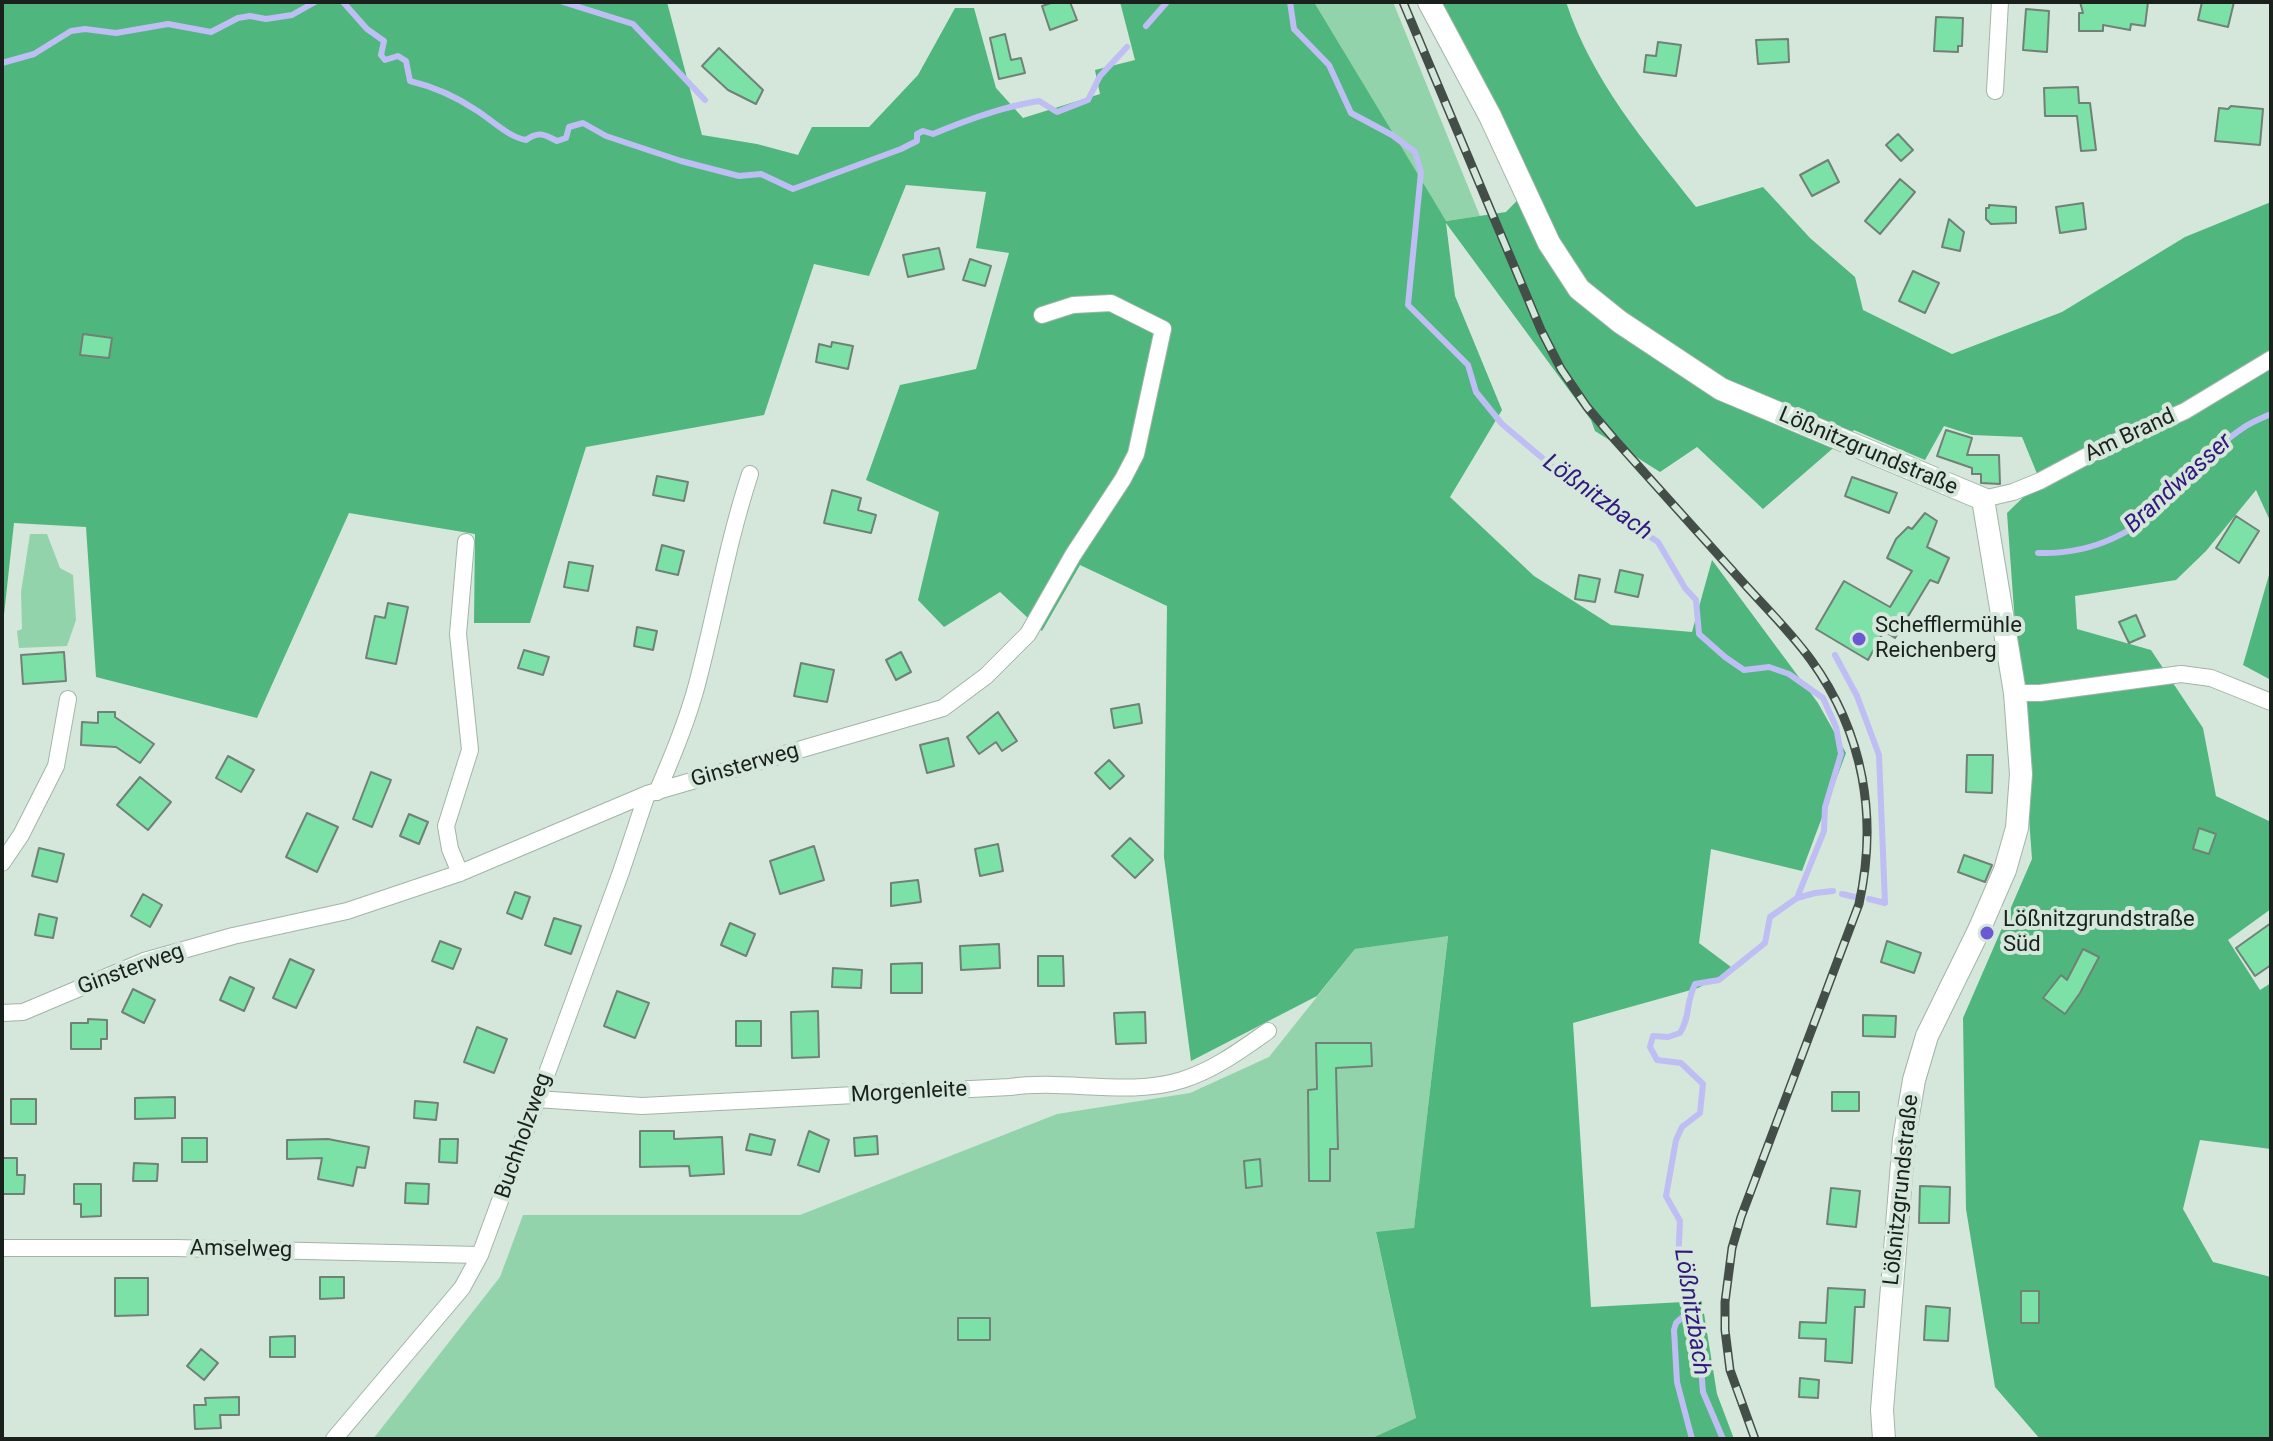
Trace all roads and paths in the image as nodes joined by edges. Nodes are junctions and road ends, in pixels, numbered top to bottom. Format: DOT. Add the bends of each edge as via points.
graph roads {
  1 [pos="1429,2"];
  2 [pos="2000,2"];
  3 [pos="1995,91"];
  4 [pos="1042,315"];
  5 [pos="2271,359"];
  6 [pos="750,474"];
  7 [pos="1983,499"];
  8 [pos="466,542"];
  9 [pos="2015,693"];
  10 [pos="68,699"];
  11 [pos="2271,702"];
  12 [pos="652,793"];
  13 [pos="2,863"];
  14 [pos="460,873"];
  15 [pos="2,1013"];
  16 [pos="1268,1031"];
  17 [pos="536,1099"];
  18 [pos="2,1248"];
  19 [pos="480,1255"];
  20 [pos="334,1439"];
  21 [pos="1884,1439"];
  1 -- 7 [label="street, Lößnitzgrundstraße" via="1549,243 1579,289 1721,389"];
  2 -- 3 [label="street"];
  4 -- 12 [label="street, Ginsterweg" via="1073,305 1111,303 1163,329 1136,454 1028,634 986,676 943,708"];
  5 -- 7 [label="street, Am Brand" via="2185,411 2040,481"];
  6 -- 12 [label="street, Buchholzweg" via="695,691 677,746"];
  7 -- 9 [label="street, Lößnitzgrundstraße"];
  8 -- 14 [label="street" via="458,634 470,750 446,826"];
  9 -- 11 [label="street" via="2181,674 2211,678"];
  9 -- 21 [label="street, Lößnitzgrundstraße" via="2021,774 2017,828 1990,906 1927,1036 1909,1109 1882,1410"];
  10 -- 13 [label="street" via="56,766"];
  12 -- 14 [label="street, Ginsterweg"];
  12 -- 17 [label="street, Buchholzweg"];
  14 -- 15 [label="street, Ginsterweg" via="347,911 144,961 23,1012"];
  16 -- 17 [label="street, Morgenleite" via="1227,1061 1183,1080 1127,1087 1048,1083 642,1106"];
  17 -- 19 [label="street, Buchholzweg"];
  18 -- 19 [label="street, Amselweg"];
  19 -- 20 [label="street, Buchholzweg" via="462,1288"];
}
